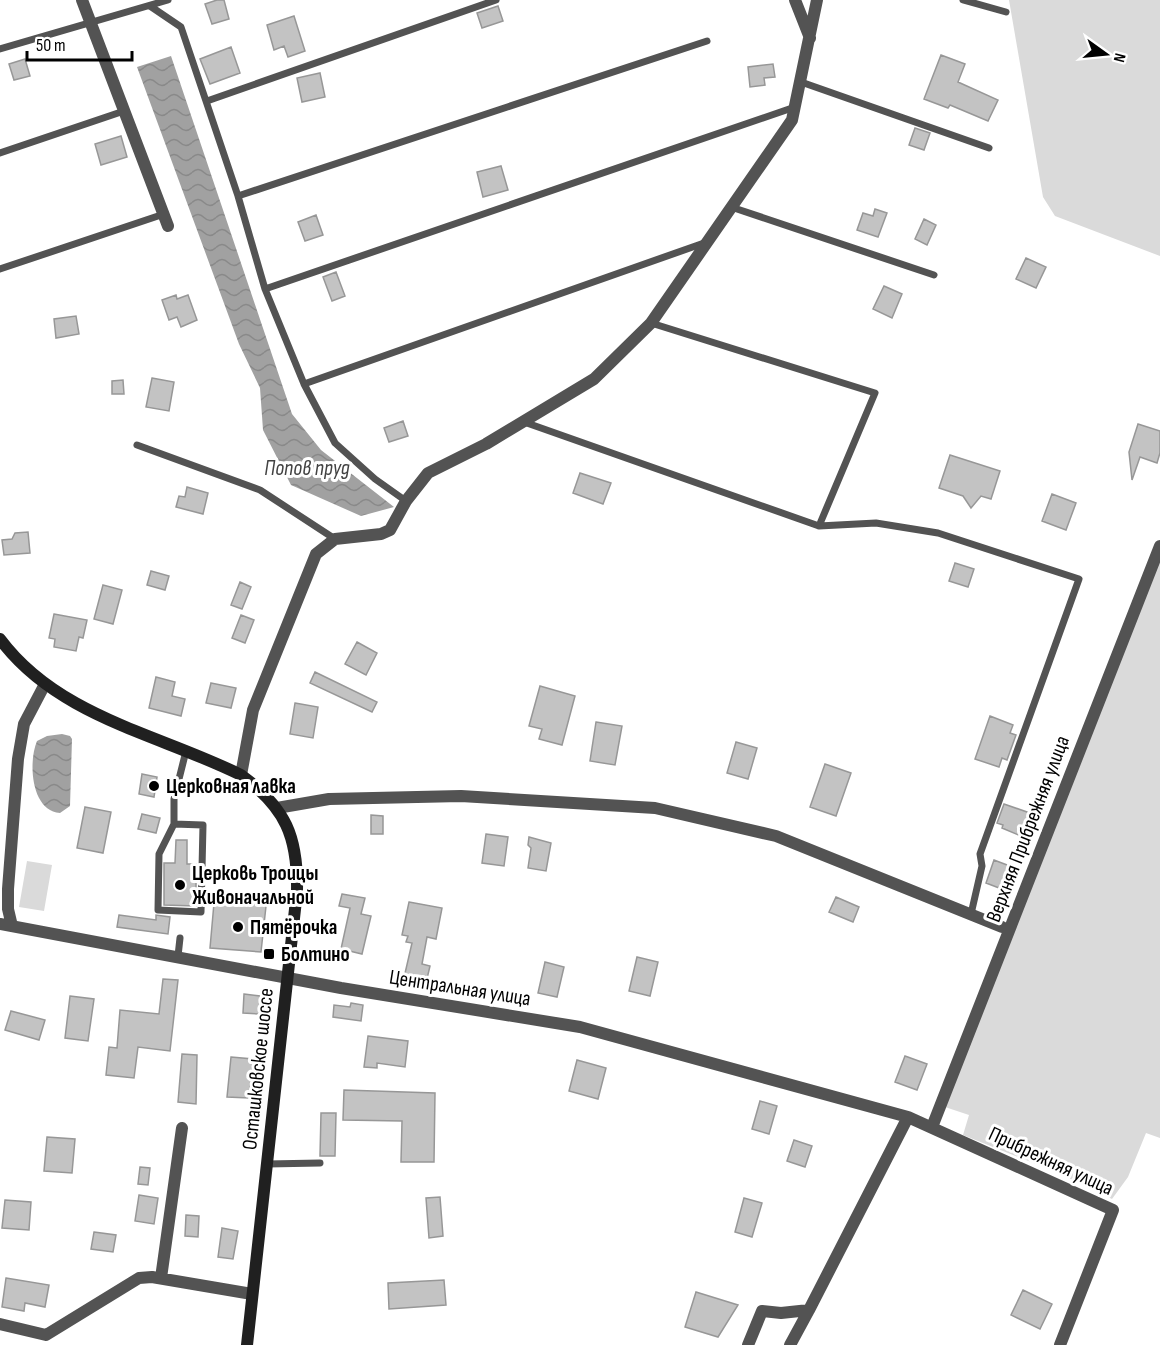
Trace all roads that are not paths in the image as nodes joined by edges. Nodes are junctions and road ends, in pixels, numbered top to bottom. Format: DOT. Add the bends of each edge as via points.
graph roads {
  1 [pos="82,0"];
  2 [pos="168,0"];
  3 [pos="496,0"];
  4 [pos="795,0"];
  5 [pos="817,0"];
  6 [pos="963,0"];
  7 [pos="150,6"];
  8 [pos="1006,12"];
  9 [pos="90,21"];
  10 [pos="810,39"];
  11 [pos="707,41"];
  12 [pos="0,49"];
  13 [pos="801,82"];
  14 [pos="207,101"];
  15 [pos="795,107"];
  16 [pos="124,111"];
  17 [pos="989,148"];
  18 [pos="0,153"];
  19 [pos="238,196"];
  20 [pos="734,208"];
  21 [pos="166,220"];
  22 [pos="706,242"];
  23 [pos="0,268"];
  24 [pos="934,275"];
  25 [pos="265,289"];
  26 [pos="651,323"];
  27 [pos="304,384"];
  28 [pos="522,421"];
  29 [pos="137,445"];
  30 [pos="406,501"];
  31 [pos="819,526"];
  32 [pos="335,539"];
  33 [pos="1160,546"];
  34 [pos="0,639"];
  35 [pos="45,684"];
  36 [pos="186,752"];
  37 [pos="241,775"];
  38 [pos="277,808"];
  39 [pos="174,824"];
  40 [pos="971,914"];
  41 [pos="6,925"];
  42 [pos="1002,927"];
  43 [pos="180,938"];
  44 [pos="178,956"];
  45 [pos="288,977"];
  46 [pos="908,1117"];
  47 [pos="932,1127"];
  48 [pos="182,1128"];
  49 [pos="320,1163"];
  50 [pos="267,1164"];
  51 [pos="161,1278"];
  52 [pos="252,1294"];
  53 [pos="809,1310"];
  54 [pos="0,1324"];
  55 [pos="44,1340"];
  56 [pos="247,1345"];
  57 [pos="748,1345"];
  58 [pos="790,1345"];
  59 [pos="1060,1345"];
  1 -- 9 [label="street"];
  2 -- 7 [label="lane"];
  3 -- 14 [label="lane"];
  4 -- 10 [label="street"];
  5 -- 10 [label="street"];
  6 -- 8 [label="lane"];
  7 -- 9 [label="lane"];
  7 -- 14 [label="lane" via="181,27"];
  9 -- 12 [label="lane"];
  9 -- 16 [label="street"];
  10 -- 13 [label="street"];
  11 -- 19 [label="lane"];
  13 -- 15 [label="street"];
  13 -- 17 [label="lane"];
  14 -- 19 [label="lane"];
  15 -- 20 [label="street" via="792,120"];
  15 -- 25 [label="lane"];
  16 -- 18 [label="lane"];
  16 -- 21 [label="street"];
  19 -- 25 [label="lane"];
  20 -- 22 [label="street"];
  20 -- 24 [label="lane"];
  21 -- 23 [label="lane"];
  22 -- 26 [label="street"];
  22 -- 27 [label="lane"];
  25 -- 27 [label="lane"];
  26 -- 28 [label="street" via="594,379"];
  26 -- 31 [label="lane" via="875,393"];
  27 -- 30 [label="lane" via="335,443"];
  28 -- 30 [label="street" via="428,473"];
  28 -- 31 [label="lane"];
  29 -- 32 [label="lane" via="260,490"];
  30 -- 32 [label="street" via="390,530"];
  31 -- 40 [label="lane" via="876,523 938,533 1079,579 980,854 982,866"];
  32 -- 37 [label="street" via="316,554 257,699"];
  33 -- 47 [label="street, Верхняя Прибрежняя улица"];
  34 -- 35 [label="main road, Осташковское шоссе"];
  35 -- 36 [label="main road, Осташковское шоссе" via="82,708"];
  35 -- 41 [label="street" via="24,724 18,759"];
  36 -- 37 [label="main road, Осташковское шоссе"];
  36 -- 39 [label="lane" via="174,799"];
  37 -- 38 [label="main road, Осташковское шоссе" via="261,789"];
  38 -- 40 [label="street" via="329,798 461,796 655,808 776,836"];
  38 -- 45 [label="main road, Осташковское шоссе" via="289,826 297,864"];
  39 -- 39 [label="lane" via="203,825 201,912 158,910 159,854"];
  40 -- 42 [label="street"];
  41 -- 44 [label="street, Центральная улица"];
  43 -- 44 [label="lane"];
  44 -- 45 [label="street, Центральная улица"];
  45 -- 46 [label="street, Центральная улица" via="580,1027"];
  45 -- 50 [label="main road, Осташковское шоссе"];
  46 -- 47 [label="street, Прибрежняя улица"];
  46 -- 53 [label="street"];
  47 -- 59 [label="street, Прибрежняя улица" via="1113,1210"];
  48 -- 51 [label="street"];
  49 -- 50 [label="lane"];
  50 -- 52 [label="main road, Осташковское шоссе"];
  51 -- 52 [label="street"];
  51 -- 55 [label="street" via="140,1278 122,1287"];
  52 -- 56 [label="main road, Осташковское шоссе"];
  53 -- 57 [label="street" via="762,1311"];
  53 -- 58 [label="street"];
  54 -- 55 [label="street"];
}
